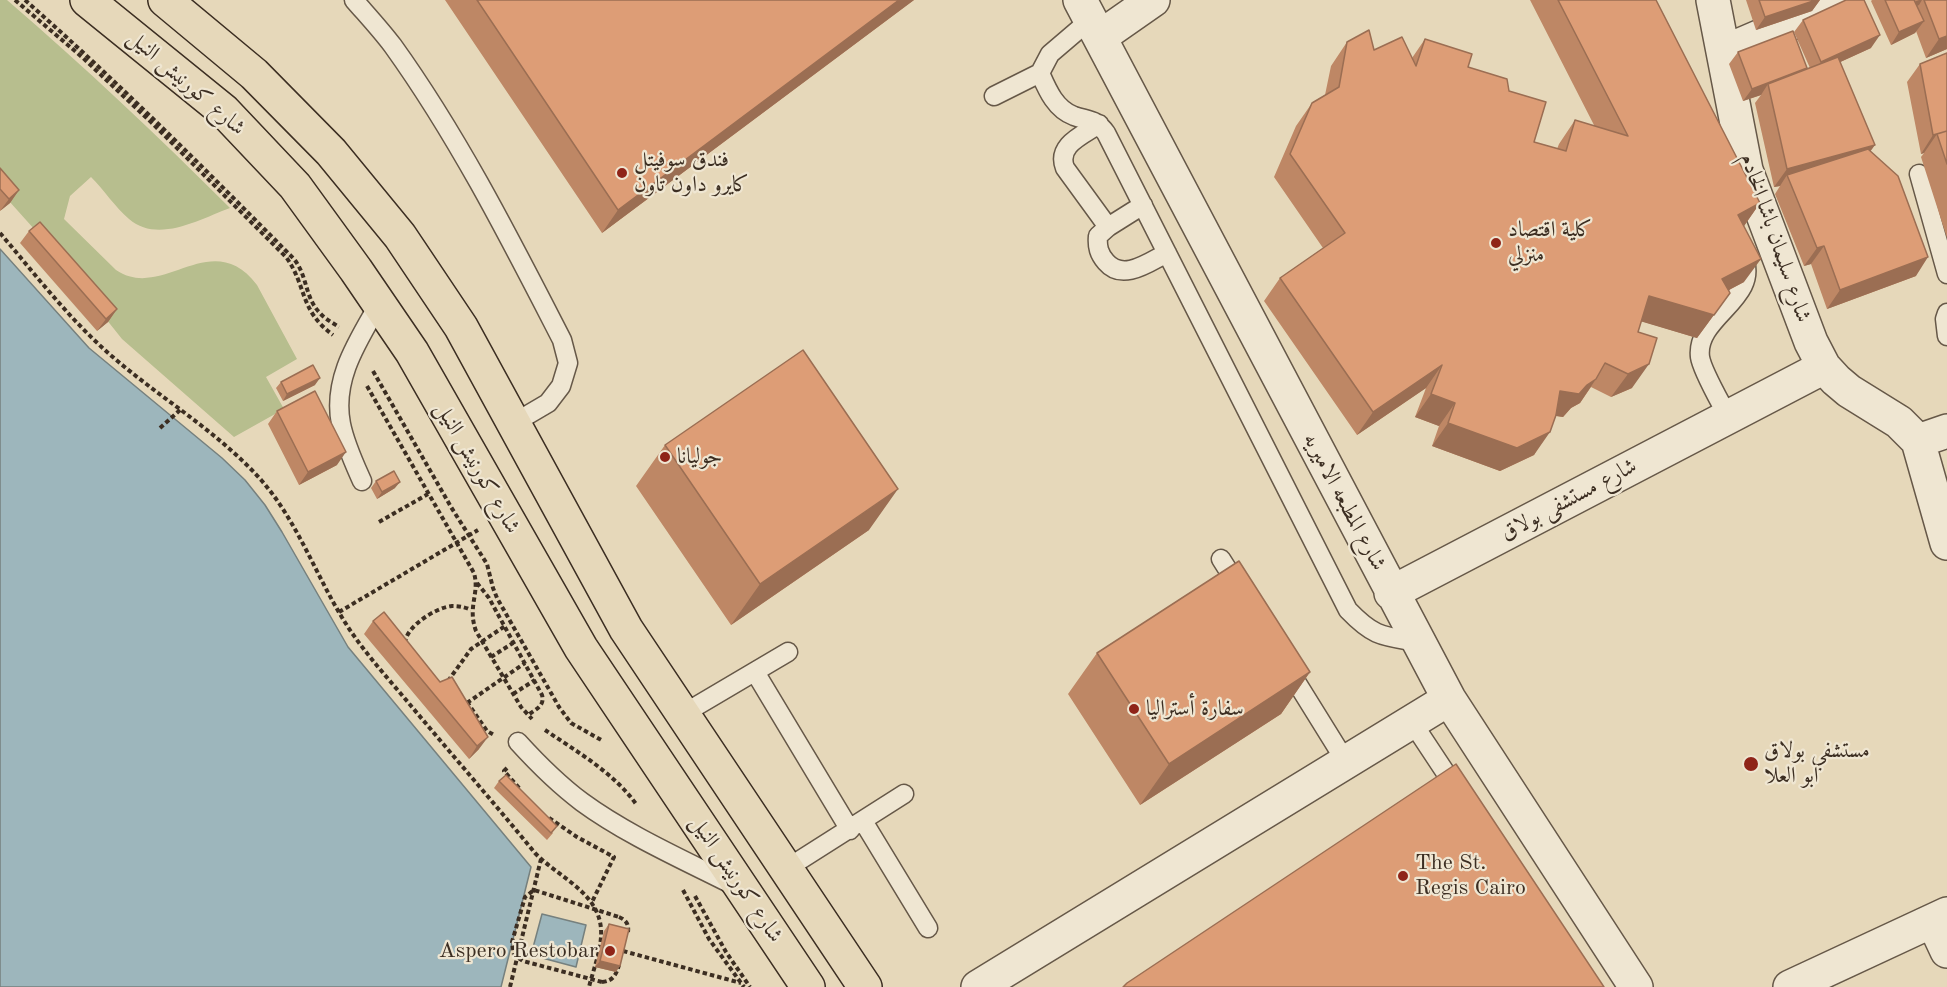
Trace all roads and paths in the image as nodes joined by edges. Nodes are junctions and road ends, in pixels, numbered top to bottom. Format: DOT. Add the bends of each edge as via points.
graph roads {
  1 [pos="15,0"];
  2 [pos="25,0"];
  3 [pos="87,0"];
  4 [pos="354,0"];
  5 [pos="1153,0"];
  6 [pos="1713,0"];
  7 [pos="1845,0"];
  8 [pos="169,1"];
  9 [pos="1090,19"];
  10 [pos="1724,52"];
  11 [pos="1040,73"];
  12 [pos="994,96"];
  13 [pos="1099,124"];
  14 [pos="1919,174"];
  15 [pos="1143,205"];
  16 [pos="1108,227"];
  17 [pos="0,233"];
  18 [pos="1736,239"];
  19 [pos="1167,253"];
  20 [pos="1779,257"];
  21 [pos="1748,273"];
  22 [pos="1947,274"];
  23 [pos="380,304"];
  24 [pos="1947,313"];
  25 [pos="1947,336"];
  26 [pos="353,349"];
  27 [pos="1824,367"];
  28 [pos="180,410"];
  29 [pos="1738,412"];
  30 [pos="514,423"];
  31 [pos="160,428"];
  32 [pos="1933,436"];
  33 [pos="362,481"];
  34 [pos="428,494"];
  35 [pos="504,515"];
  36 [pos="379,522"];
  37 [pos="470,535"];
  38 [pos="457,543"];
  39 [pos="1947,543"];
  40 [pos="1221,559"];
  41 [pos="476,583"];
  42 [pos="1391,593"];
  43 [pos="1251,608"];
  44 [pos="471,610"];
  45 [pos="339,612"];
  46 [pos="505,627"];
  47 [pos="482,640"];
  48 [pos="514,642"];
  49 [pos="1418,642"];
  50 [pos="408,650"];
  51 [pos="788,652"];
  52 [pos="1280,656"];
  53 [pos="491,657"];
  54 [pos="525,663"];
  55 [pos="755,672"];
  56 [pos="503,678"];
  57 [pos="535,680"];
  58 [pos="442,681"];
  59 [pos="447,681"];
  60 [pos="453,684"];
  61 [pos="513,694"];
  62 [pos="462,695"];
  63 [pos="1449,699"];
  64 [pos="467,703"];
  65 [pos="683,714"];
  66 [pos="528,715"];
  67 [pos="519,721"];
  68 [pos="1412,722"];
  69 [pos="501,734"];
  70 [pos="518,742"];
  71 [pos="608,744"];
  72 [pos="1346,762"];
  73 [pos="904,794"];
  74 [pos="1468,806"];
  75 [pos="856,825"];
  76 [pos="668,851"];
  77 [pos="614,857"];
  78 [pos="541,859"];
  79 [pos="786,869"];
  80 [pos="743,891"];
  81 [pos="592,902"];
  82 [pos="1940,917"];
  83 [pos="928,928"];
  84 [pos="623,951"];
  85 [pos="1947,951"];
  86 [pos="742,985"];
  87 [pos="510,987"];
  88 [pos="589,987"];
  89 [pos="750,987"];
  90 [pos="808,987"];
  91 [pos="866,987"];
  92 [pos="978,987"];
  93 [pos="1636,987"];
  94 [pos="1790,987"];
  1 -- 26 [label="path" via="153,124 286,257 315,320"];
  2 -- 26 [label="path" via="141,106 294,258 310,300 319,313 347,333"];
  3 -- 23 [label="highway, شارع كورنيش النيل" via="224,111 295,186"];
  4 -- 30 [label="lane" via="392,45 436,110 487,194 562,340 568,363 561,386 548,403"];
  5 -- 9 [label="street"];
  6 -- 10 [label="street, شارع سليمان باشا الخادم"];
  7 -- 10 [label="street"];
  8 -- 30 [label="highway" via="262,82 331,152 400,236 461,327"];
  9 -- 11 [label="lane" via="1050,54"];
  9 -- 42 [label="street, شارع المطبعه الاميريه"];
  10 -- 20 [label="street, شارع سليمان باشا الخادم" via="1746,170"];
  11 -- 12 [label="lane"];
  11 -- 13 [label="lane" via="1059,105 1072,115"];
  13 -- 15 [label="lane"];
  13 -- 16 [label="lane" via="1067,146 1062,160"];
  14 -- 22 [label="lane"];
  15 -- 16 [label="lane"];
  15 -- 19 [label="lane"];
  16 -- 19 [label="lane" via="1098,236 1097,248 1110,266 1119,271 1131,271"];
  17 -- 28 [label="path" via="83,329"];
  18 -- 21 [label="lane"];
  19 -- 49 [label="lane" via="1348,610 1363,626 1379,635"];
  20 -- 21 [label="lane"];
  20 -- 27 [label="street, شارع سليمان باشا الخادم"];
  21 -- 29 [label="lane" via="1746,283 1706,329 1701,341 1700,359"];
  23 -- 26 [label="lane"];
  23 -- 35 [label="highway, شارع كورنيش النيل" via="412,352"];
  24 -- 25 [label="lane"];
  26 -- 33 [label="lane" via="339,400 347,445"];
  26 -- 34 [label="path"];
  26 -- 37 [label="path"];
  27 -- 29 [label="street"];
  27 -- 32 [label="street, شارع سليمان باشا الخادم" via="1850,391 1899,422"];
  28 -- 31 [label="path"];
  28 -- 45 [label="path" via="246,463 264,484 282,507"];
  29 -- 42 [label="street, شارع مستشفى بولاق"];
  30 -- 65 [label="highway" via="626,629"];
  32 -- 39 [label="street, شارع سليمان باشا الخادم"];
  34 -- 36 [label="path"];
  34 -- 38 [label="path"];
  35 -- 37 [label="path"];
  35 -- 80 [label="highway, شارع كورنيش النيل" via="581,648"];
  37 -- 38 [label="path"];
  37 -- 71 [label="path" via="488,564 497,598 564,715 581,730"];
  38 -- 41 [label="path"];
  38 -- 45 [label="path"];
  40 -- 43 [label="lane"];
  41 -- 44 [label="path"];
  41 -- 46 [label="path"];
  42 -- 49 [label="street, شارع المطبعه الاميريه"];
  44 -- 47 [label="path"];
  44 -- 50 [label="path" via="452,606 433,612 408,632"];
  45 -- 78 [label="path" via="368,654"];
  46 -- 47 [label="path"];
  46 -- 48 [label="path"];
  47 -- 53 [label="path"];
  47 -- 59 [label="path"];
  48 -- 53 [label="path"];
  48 -- 54 [label="path"];
  49 -- 63 [label="street, شارع المطبعه الاميريه"];
  51 -- 55 [label="lane"];
  52 -- 72 [label="lane"];
  53 -- 56 [label="path"];
  54 -- 56 [label="path"];
  54 -- 57 [label="path"];
  55 -- 65 [label="lane"];
  55 -- 75 [label="lane"];
  56 -- 61 [label="path"];
  56 -- 64 [label="path"];
  57 -- 61 [label="path"];
  57 -- 66 [label="path" via="543,703"];
  58 -- 59 [label="path"];
  59 -- 60 [label="path"];
  61 -- 66 [label="path"];
  62 -- 64 [label="path"];
  63 -- 68 [label="street"];
  63 -- 93 [label="street, شارع المطبعه الاميريه"];
  64 -- 69 [label="path" via="489,734"];
  65 -- 79 [label="highway"];
  66 -- 67 [label="path"];
  66 -- 76 [label="path" via="615,782 633,800"];
  68 -- 72 [label="street"];
  68 -- 74 [label="lane"];
  70 -- 76 [label="lane" via="582,802"];
  72 -- 92 [label="street"];
  73 -- 75 [label="lane"];
  75 -- 79 [label="lane"];
  75 -- 83 [label="lane"];
  76 -- 80 [label="lane"];
  76 -- 86 [label="path" via="709,939"];
  76 -- 89 [label="path"];
  77 -- 81 [label="path"];
  78 -- 81 [label="path"];
  78 -- 87 [label="path"];
  79 -- 91 [label="highway"];
  80 -- 90 [label="highway, شارع كورنيش النيل"];
  81 -- 88 [label="path" via="601,922 602,938"];
  82 -- 85 [label="street"];
  82 -- 94 [label="street"];
  84 -- 84 [label="path, bridge" via="628,930 625,920 534,890 525,897 512,942 514,955 523,962 602,982 614,978"];
  84 -- 86 [label="path"];
}
